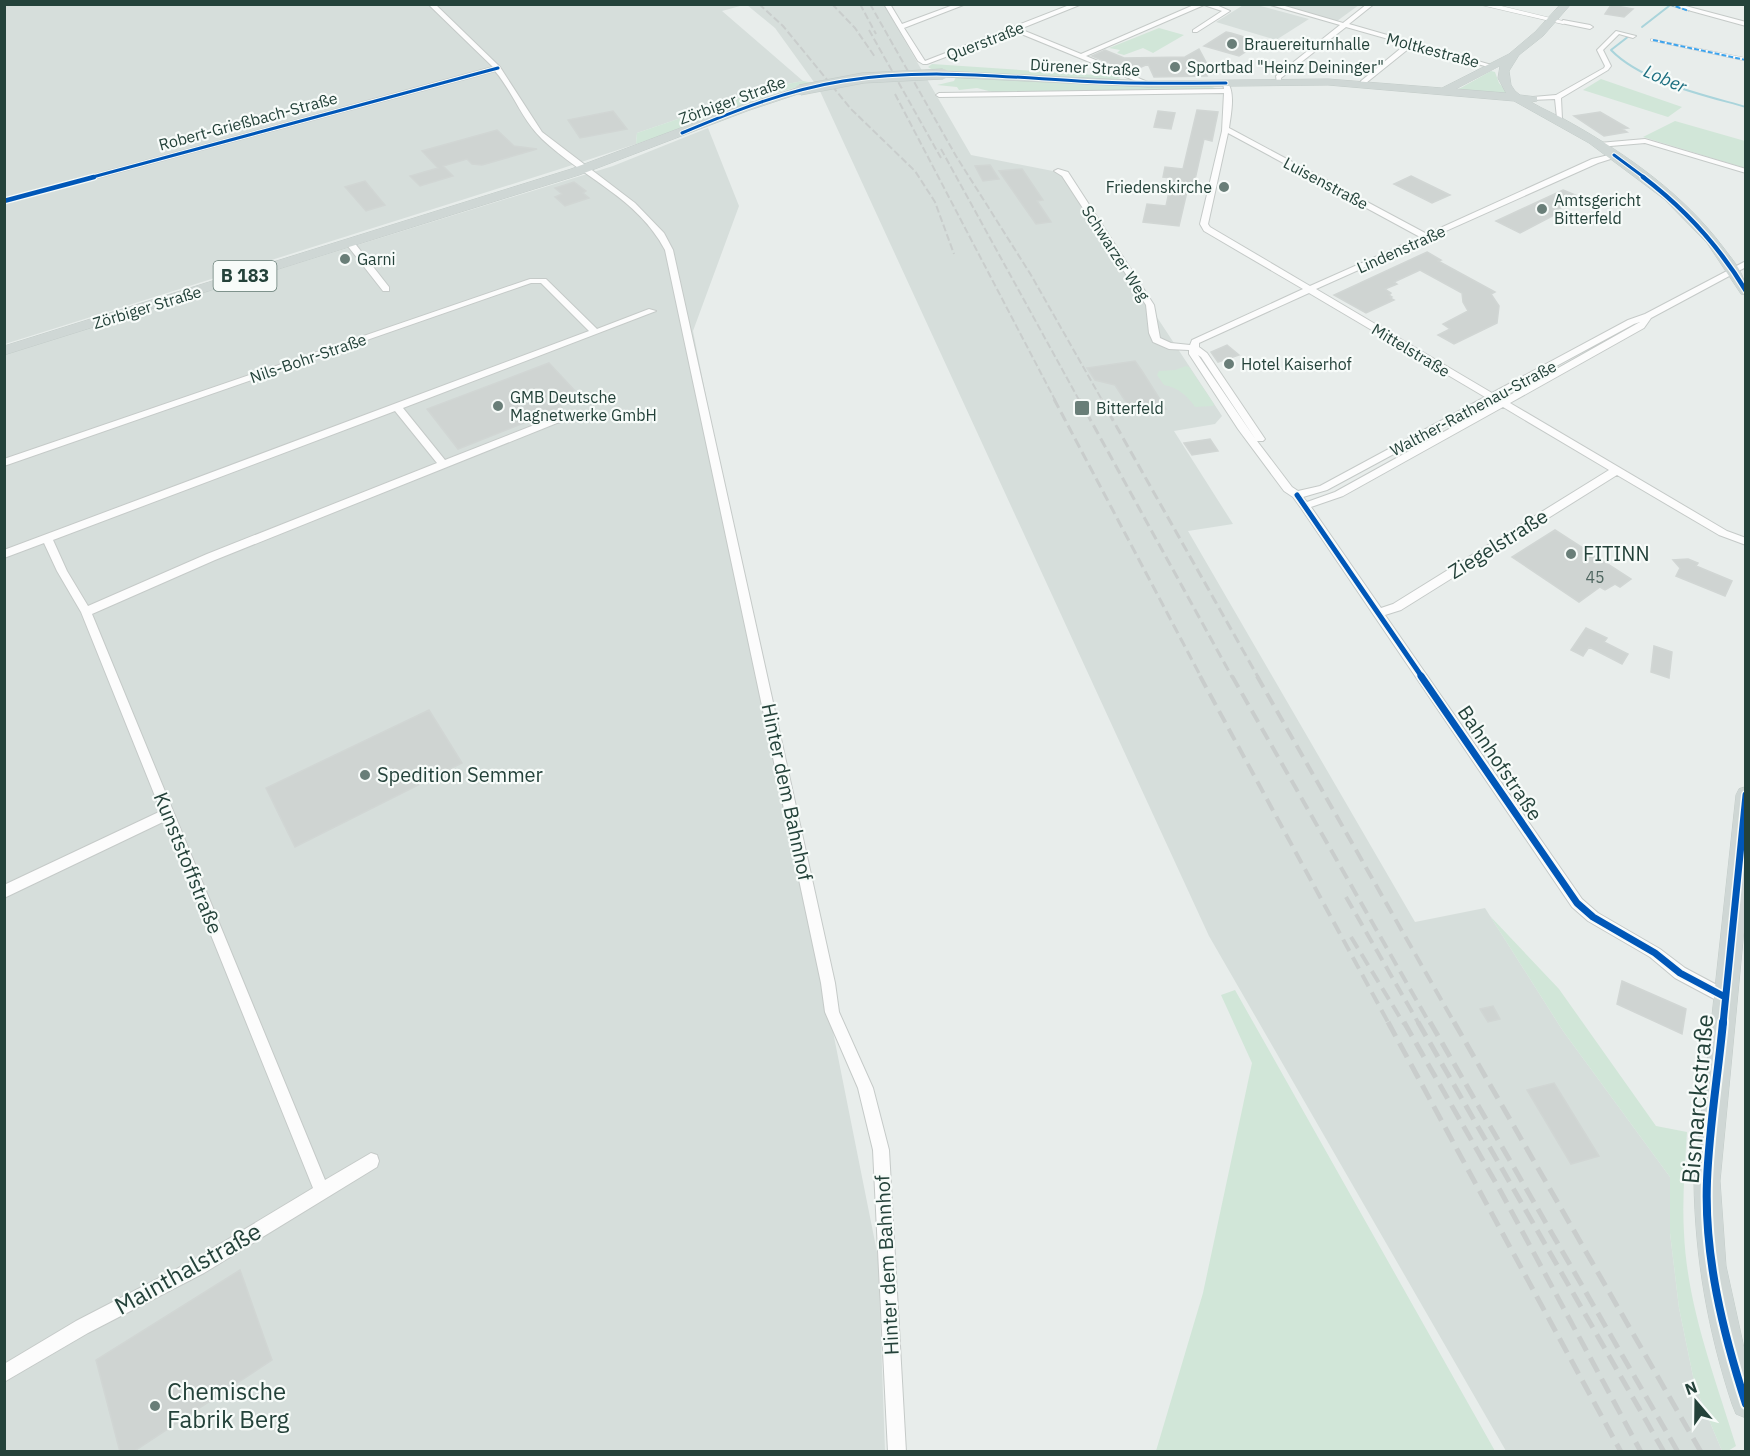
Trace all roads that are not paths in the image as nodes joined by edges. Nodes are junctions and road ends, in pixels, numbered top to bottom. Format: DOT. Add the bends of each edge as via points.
graph roads {
  1 [pos="431,4"];
  2 [pos="887,4"];
  3 [pos="963,4"];
  4 [pos="1054,4"];
  5 [pos="1079,4"];
  6 [pos="1202,4"];
  7 [pos="1207,4"];
  8 [pos="1270,4"];
  9 [pos="1371,4"];
  10 [pos="1480,4"];
  11 [pos="1566,4"];
  12 [pos="1575,4"];
  13 [pos="1669,4"];
  14 [pos="1066,9"];
  15 [pos="1558,21"];
  16 [pos="1746,24"];
  17 [pos="1346,26"];
  18 [pos="901,27"];
  19 [pos="1590,27"];
  20 [pos="1015,29"];
  21 [pos="1195,32"];
  22 [pos="1633,36"];
  23 [pos="1653,40"];
  24 [pos="1408,46"];
  25 [pos="1081,56"];
  26 [pos="1512,56"];
  27 [pos="1746,60"];
  28 [pos="1492,66"];
  29 [pos="498,68"];
  30 [pos="1505,69"];
  31 [pos="943,74"];
  32 [pos="1125,78"];
  33 [pos="1279,82"];
  34 [pos="1362,85"];
  35 [pos="1227,87"];
  36 [pos="1441,93"];
  37 [pos="939,94"];
  38 [pos="1558,97"];
  39 [pos="1519,99"];
  40 [pos="1533,99"];
  41 [pos="1563,121"];
  42 [pos="1224,129"];
  43 [pos="1599,145"];
  44 [pos="1614,155"];
  45 [pos="587,168"];
  46 [pos="1058,171"];
  47 [pos="1746,171"];
  48 [pos="4,201"];
  49 [pos="1427,237"];
  50 [pos="350,243"];
  51 [pos="1740,266"];
  52 [pos="1310,289"];
  53 [pos="386,290"];
  54 [pos="1746,291"];
  55 [pos="652,311"];
  56 [pos="595,332"];
  57 [pos="1194,348"];
  58 [pos="4,351"];
  59 [pos="1497,401"];
  60 [pos="397,407"];
  61 [pos="594,413"];
  62 [pos="4,463"];
  63 [pos="444,465"];
  64 [pos="1617,470"];
  65 [pos="1297,495"];
  66 [pos="1305,507"];
  67 [pos="47,538"];
  68 [pos="1746,542"];
  69 [pos="4,554"];
  70 [pos="86,612"];
  71 [pos="1377,613"];
  72 [pos="1746,795"];
  73 [pos="168,813"];
  74 [pos="4,892"];
  75 [pos="1725,997"];
  76 [pos="370,1161"];
  77 [pos="322,1191"];
  78 [pos="4,1374"];
  79 [pos="1746,1404"];
  80 [pos="897,1452"];
  1 -- 29 [label="street, Hinter dem Bahnhof"];
  2 -- 18 [label="street"];
  3 -- 18 [label="street"];
  4 -- 14 [label="street"];
  5 -- 14 [label="street, Querstraße"];
  6 -- 25 [label="street"];
  7 -- 21 [label="street" via="1227,11"];
  8 -- 17 [label="street, Moltkestraße"];
  9 -- 17 [label="street"];
  10 -- 15 [label="street"];
  11 -- 15 [label="main road"];
  12 -- 15 [label="main road"];
  13 -- 16 [label="street"];
  14 -- 20 [label="street, Querstraße"];
  15 -- 19 [label="street"];
  15 -- 26 [label="main road"];
  17 -- 24 [label="street, Moltkestraße"];
  17 -- 33 [label="street" via="1278,77"];
  18 -- 20 [label="street, Querstraße" via="925,63"];
  20 -- 25 [label="street"];
  22 -- 38 [label="street" via="1621,33 1600,50 1606,69"];
  23 -- 27 [label="street"];
  24 -- 28 [label="street, Moltkestraße"];
  24 -- 34 [label="street"];
  25 -- 32 [label="street"];
  26 -- 28 [label="main road"];
  26 -- 30 [label="main road"];
  28 -- 36 [label="main road"];
  29 -- 45 [label="street, Hinter dem Bahnhof" via="545,138"];
  29 -- 48 [label="street, Robert-Grießbach-Straße"];
  30 -- 39 [label="main road" via="1504,83"];
  30 -- 40 [label="main road"];
  31 -- 32 [label="main road, Dürener Straße / B 183"];
  31 -- 45 [label="main road, Zörbiger Straße / B 183, bridge" via="870,77 800,90 750,105"];
  32 -- 35 [label="main road, Dürener Straße / B 183" via="1148,84"];
  33 -- 34 [label="main road, Dürener Straße / B 183"];
  33 -- 35 [label="main road, Dürener Straße / B 183"];
  34 -- 36 [label="main road, Dürener Straße / B 183"];
  35 -- 37 [label="street, Dürener Straße"];
  35 -- 42 [label="street, Mittelstraße"];
  36 -- 39 [label="main road, Dürener Straße / B 183"];
  38 -- 40 [label="street"];
  38 -- 41 [label="street"];
  39 -- 40 [label="main road, Dürener Straße / B 183"];
  39 -- 41 [label="main road" via="1546,116"];
  40 -- 41 [label="main road"];
  41 -- 43 [label="main road"];
  42 -- 49 [label="street, Luisenstraße"];
  42 -- 52 [label="street, Mittelstraße" via="1204,224"];
  43 -- 44 [label="main road"];
  43 -- 47 [label="street" via="1645,141"];
  44 -- 49 [label="street, Lindenstraße"];
  44 -- 51 [label="main road" via="1655,186"];
  45 -- 50 [label="main road, Zörbiger Straße / B 183"];
  45 -- 80 [label="street, Hinter dem Bahnhof" via="654,224 669,250 832,1012 865,1088 881,1150"];
  46 -- 57 [label="street, Schwarzer Weg" via="1065,174 1150,305 1156,340 1169,346"];
  49 -- 52 [label="street, Lindenstraße"];
  50 -- 53 [label="street"];
  50 -- 58 [label="main road, Zörbiger Straße / B 183"];
  51 -- 54 [label="main road"];
  51 -- 59 [label="street, Walther-Rathenau-Straße" via="1648,316 1641,326"];
  52 -- 57 [label="street, Lindenstraße" via="1199,339"];
  52 -- 59 [label="street, Mittelstraße"];
  55 -- 56 [label="street"];
  56 -- 60 [label="street"];
  56 -- 62 [label="street, Nils-Bohr-Straße" via="543,281 530,281"];
  57 -- 65 [label="street, Bahnhofstraße" via="1204,355 1293,483"];
  59 -- 64 [label="street, Mittelstraße"];
  59 -- 65 [label="street, Walther-Rathenau-Straße" via="1323,488"];
  59 -- 66 [label="street, Walther-Rathenau-Straße" via="1339,494"];
  60 -- 63 [label="street"];
  60 -- 67 [label="street"];
  61 -- 63 [label="street" via="555,420"];
  63 -- 70 [label="street"];
  64 -- 68 [label="street, Mittelstraße"];
  64 -- 71 [label="street, Ziegelstraße" via="1397,607"];
  65 -- 66 [label="street, Bahnhofstraße"];
  66 -- 71 [label="street, Bahnhofstraße"];
  67 -- 69 [label="street"];
  67 -- 70 [label="street, Kunststoffstraße"];
  70 -- 73 [label="street, Kunststoffstraße"];
  71 -- 75 [label="street, Bahnhofstraße" via="1577,903 1680,973"];
  72 -- 75 [label="main road, Bismarckstraße"];
  73 -- 74 [label="street"];
  73 -- 77 [label="street, Kunststoffstraße"];
  75 -- 79 [label="main road, Bismarckstraße" via="1707,1173 1707,1231 1722,1326"];
  76 -- 77 [label="street, Mainthalstraße"];
  77 -- 78 [label="street, Mainthalstraße" via="198,1267 82,1327"];
}
